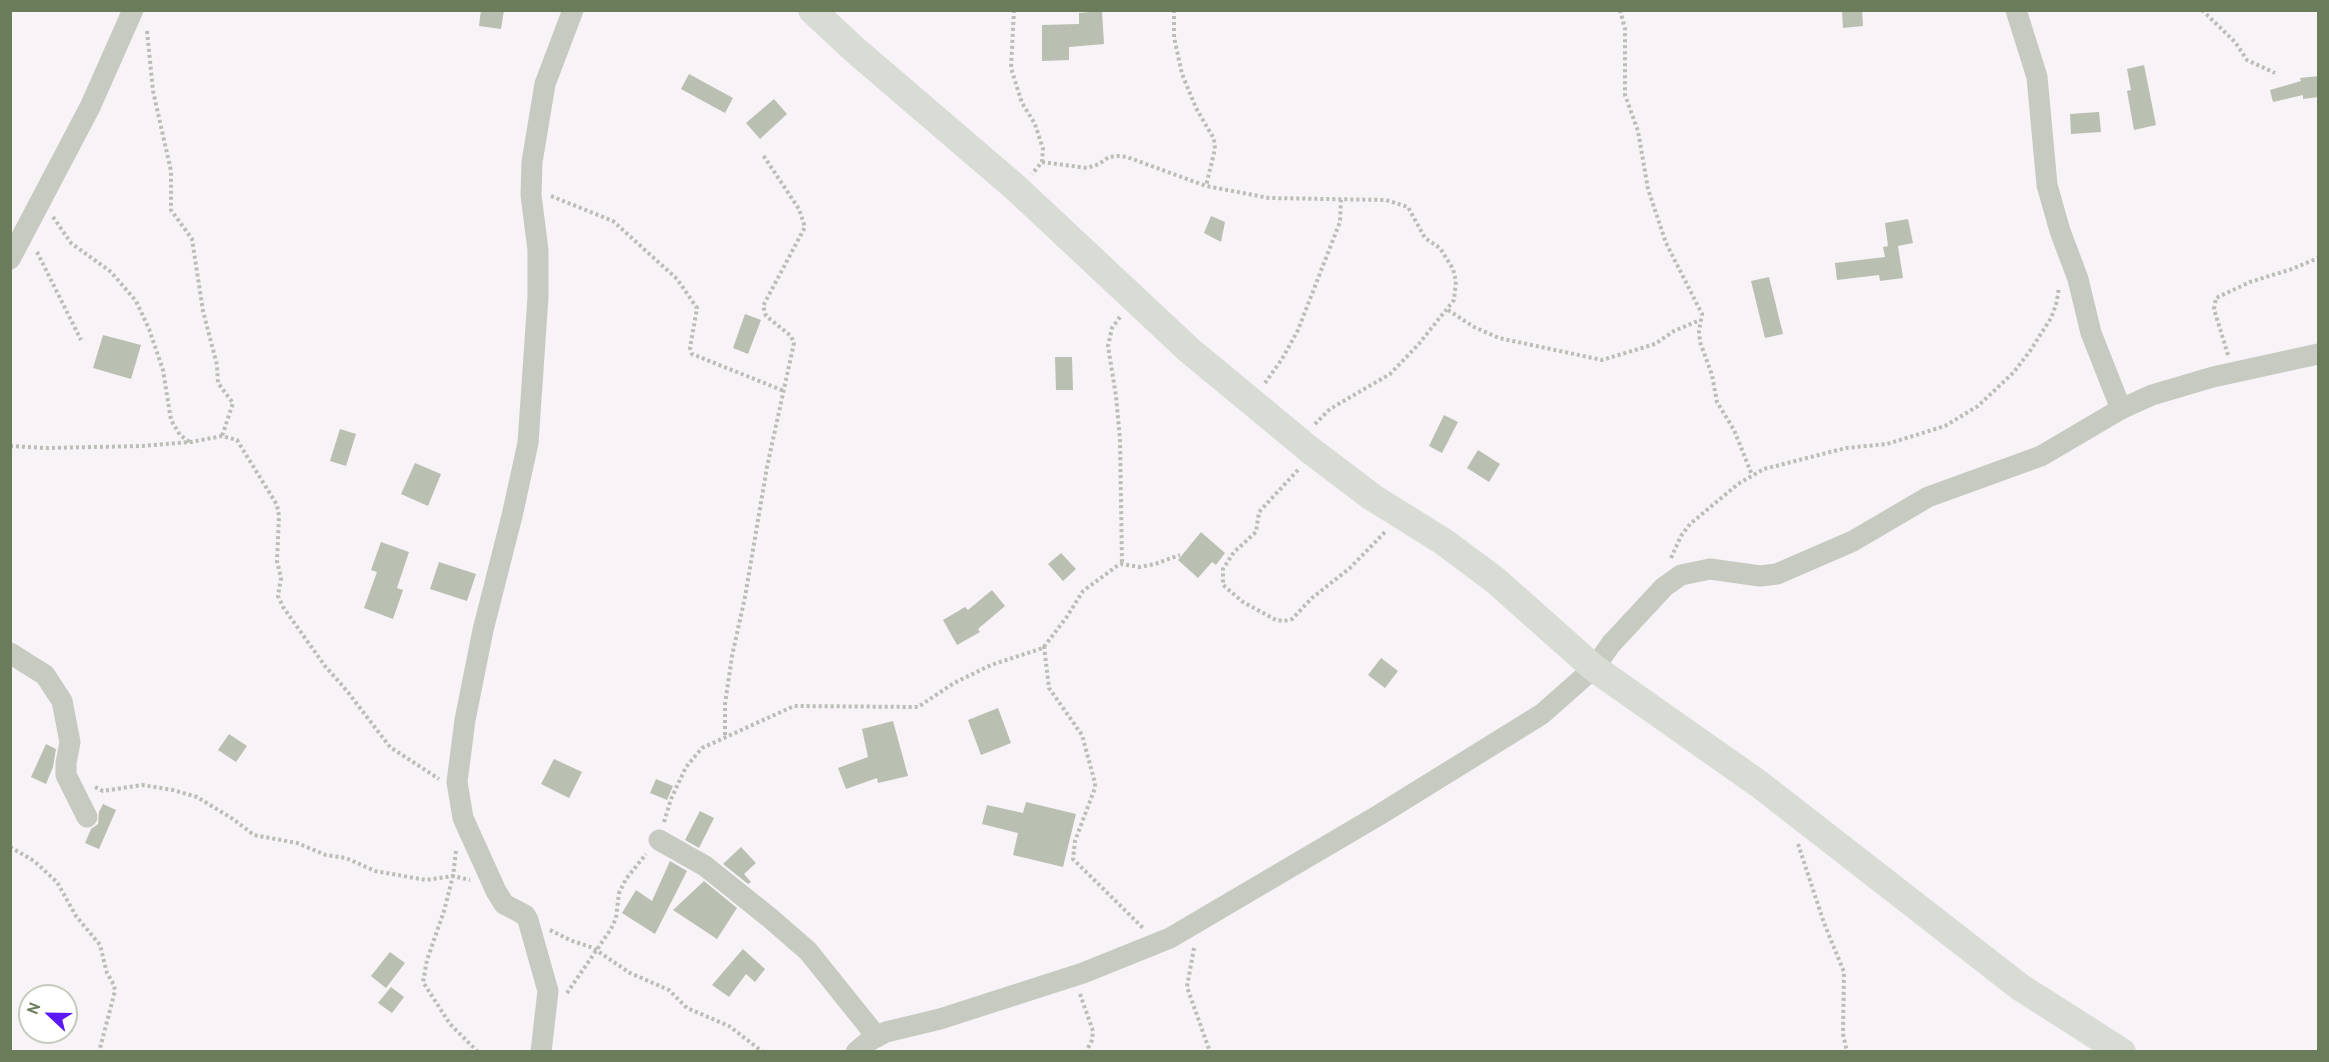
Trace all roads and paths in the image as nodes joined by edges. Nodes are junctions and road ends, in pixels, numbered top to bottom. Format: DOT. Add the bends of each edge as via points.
graph roads {
  1 [pos="573,10"];
  2 [pos="812,10"];
  3 [pos="1174,10"];
  4 [pos="1620,10"];
  5 [pos="2016,10"];
  6 [pos="2202,10"];
  7 [pos="1015,12"];
  8 [pos="140,16"];
  9 [pos="2275,73"];
  10 [pos="763,155"];
  11 [pos="1042,162"];
  12 [pos="531,182"];
  13 [pos="1206,186"];
  14 [pos="1016,188"];
  15 [pos="1341,200"];
  16 [pos="37,208"];
  17 [pos="25,230"];
  18 [pos="2319,258"];
  19 [pos="10,259"];
  20 [pos="2059,281"];
  21 [pos="1133,298"];
  22 [pos="1447,310"];
  23 [pos="1701,319"];
  24 [pos="81,340"];
  25 [pos="2319,354"];
  26 [pos="2234,373"];
  27 [pos="784,391"];
  28 [pos="1251,402"];
  29 [pos="2121,409"];
  30 [pos="222,436"];
  31 [pos="191,442"];
  32 [pos="1304,445"];
  33 [pos="10,446"];
  34 [pos="1752,475"];
  35 [pos="1402,515"];
  36 [pos="1180,555"];
  37 [pos="1122,564"];
  38 [pos="1664,587"];
  39 [pos="1044,646"];
  40 [pos="10,653"];
  41 [pos="1594,668"];
  42 [pos="725,735"];
  43 [pos="68,782"];
  44 [pos="442,782"];
  45 [pos="1784,804"];
  46 [pos="87,818"];
  47 [pos="659,840"];
  48 [pos="10,847"];
  49 [pos="453,876"];
  50 [pos="501,901"];
  51 [pos="528,920"];
  52 [pos="1199,920"];
  53 [pos="1157,943"];
  54 [pos="596,949"];
  55 [pos="1073,976"];
  56 [pos="545,1016"];
  57 [pos="877,1037"];
  58 [pos="99,1052"];
  59 [pos="478,1052"];
  60 [pos="541,1052"];
  61 [pos="764,1052"];
  62 [pos="856,1052"];
  63 [pos="1086,1052"];
  64 [pos="1210,1052"];
  65 [pos="1847,1052"];
  66 [pos="2122,1052"];
  1 -- 12 [label="street" via="545,84"];
  2 -- 14 [label="main road"];
  3 -- 13 [label="path" via="1174,37 1182,74 1214,139"];
  4 -- 23 [label="path" via="1625,29 1625,95 1638,131 1648,189 1666,243"];
  5 -- 29 [label="street" via="2037,76 2050,197 2078,279 2091,333"];
  6 -- 9 [label="path" via="2235,42 2247,60"];
  7 -- 11 [label="path" via="1011,68 1022,103 1042,142"];
  8 -- 16 [label="street"];
  8 -- 30 [label="path" via="171,171 171,210 192,239 218,383 233,403"];
  10 -- 27 [label="path" via="799,209 805,227 763,306 766,316 794,343"];
  11 -- 13 [label="path" via="1087,168 1109,157 1127,157"];
  11 -- 14 [label="path"];
  12 -- 27 [label="path" via="559,199 613,221 677,279 697,308 692,354"];
  12 -- 50 [label="street" via="538,262 530,431 483,630 457,782 463,818"];
  13 -- 15 [label="path" via="1269,198"];
  14 -- 21 [label="main road"];
  15 -- 22 [label="path" via="1386,200 1408,207 1425,238 1444,253 1453,269 1454,300"];
  15 -- 28 [label="path" via="1340,222 1298,330"];
  16 -- 17 [label="street"];
  16 -- 31 [label="path" via="56,219 71,243 111,272 136,301 163,370 171,420 180,435"];
  17 -- 19 [label="street"];
  17 -- 24 [label="path"];
  18 -- 26 [label="path" via="2216,298 2214,309"];
  20 -- 34 [label="path" via="2056,305 2030,351 1978,406 1945,426 1887,444 1846,448"];
  21 -- 28 [label="main road"];
  21 -- 37 [label="path" via="1113,328 1108,346 1120,440"];
  22 -- 23 [label="path" via="1500,338 1602,360 1655,344"];
  22 -- 32 [label="path" via="1390,374 1330,409"];
  23 -- 34 [label="path" via="1700,342 1718,402"];
  25 -- 26 [label="street"];
  26 -- 29 [label="street" via="2152,395"];
  27 -- 42 [label="path" via="732,656"];
  28 -- 32 [label="main road"];
  29 -- 38 [label="street" via="2041,456 1928,497 1853,541 1777,574 1698,570 1681,575"];
  30 -- 31 [label="path"];
  30 -- 44 [label="path" via="240,444 277,505 278,596 283,607 390,747"];
  31 -- 33 [label="path"];
  32 -- 35 [label="main road" via="1371,497"];
  32 -- 35 [label="path" via="1296,474 1259,512 1256,533 1223,568 1223,585 1243,602 1276,620 1292,619"];
  34 -- 38 [label="path" via="1705,511 1681,536 1667,568"];
  35 -- 41 [label="main road" via="1495,580"];
  36 -- 37 [label="path" via="1140,567"];
  37 -- 39 [label="path" via="1083,591"];
  38 -- 41 [label="street"];
  39 -- 42 [label="path" via="991,665 918,707 794,706"];
  39 -- 53 [label="path" via="1048,688 1082,735 1095,783 1073,859"];
  40 -- 43 [label="street" via="45,675 62,701 70,742 65,771"];
  41 -- 45 [label="main road"];
  41 -- 52 [label="street" via="1542,714 1495,745"];
  42 -- 47 [label="path" via="702,748 686,767"];
  43 -- 46 [label="street"];
  43 -- 49 [label="path" via="87,781 101,790 142,784 173,790 196,797 234,819 250,834 297,843 375,871 426,880"];
  45 -- 65 [label="path" via="1844,972 1842,1011"];
  45 -- 66 [label="main road" via="2020,987"];
  47 -- 54 [label="path" via="626,879 617,898 615,923"];
  47 -- 57 [label="street" via="705,866 808,951"];
  48 -- 58 [label="path" via="34,861 57,882 76,916 99,945 115,991"];
  49 -- 50 [label="path" via="469,879"];
  49 -- 59 [label="path" via="423,982 450,1024"];
  50 -- 51 [label="street"];
  51 -- 54 [label="path"];
  51 -- 56 [label="street" via="548,991"];
  52 -- 53 [label="street"];
  52 -- 64 [label="path" via="1187,987"];
  53 -- 55 [label="street"];
  54 -- 56 [label="path" via="571,988"];
  54 -- 61 [label="path" via="630,973 669,990 687,1008 729,1026"];
  55 -- 57 [label="street"];
  55 -- 63 [label="path" via="1093,1031"];
  56 -- 60 [label="street"];
  57 -- 62 [label="street"];
}
